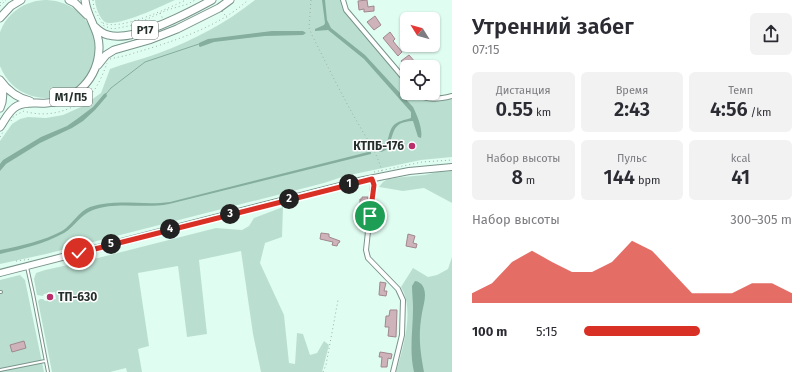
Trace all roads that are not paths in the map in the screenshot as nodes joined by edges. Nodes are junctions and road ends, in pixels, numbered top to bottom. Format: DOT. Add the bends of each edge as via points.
graph roads {
  1 [pos="21,0"];
  2 [pos="69,0"];
  3 [pos="85,0"];
  4 [pos="212,0"];
  5 [pos="230,0"];
  6 [pos="342,0"];
  7 [pos="0,18"];
  8 [pos="90,18"];
  9 [pos="95,28"];
  10 [pos="96,69"];
  11 [pos="400,74"];
  12 [pos="1,81"];
  13 [pos="452,96"];
  14 [pos="440,98"];
  15 [pos="34,102"];
  16 [pos="0,108"];
  17 [pos="0,127"];
  18 [pos="452,167"];
  19 [pos="372,179"];
  20 [pos="26,266"];
  21 [pos="0,272"];
  22 [pos="46,361"];
  23 [pos="0,370"];
  24 [pos="48,372"];
  25 [pos="393,372"];
  1 -- 7 [label="highway"];
  2 -- 8 [label="highway, М1/П5"];
  3 -- 8 [label="highway, М1/П5"];
  4 -- 9 [label="highway, Р17" via="165,23 133,34 107,35"];
  5 -- 10 [label="highway, Р17" via="177,29 114,50 106,55"];
  6 -- 11 [label="street" via="346,10"];
  8 -- 9 [label="highway, М1/П5"];
  9 -- 10 [label="highway, М1/П5" via="99,48"];
  10 -- 15 [label="highway, М1/П5" via="84,86 67,99 45,104"];
  12 -- 15 [label="highway, М1/П5" via="16,95"];
  12 -- 16 [label="highway, М1/П5" via="4,93"];
  13 -- 14 [label="street"];
  15 -- 17 [label="highway, М1/П5" via="17,106"];
  18 -- 19 [label="main road"];
  19 -- 20 [label="main road"];
  19 -- 25 [label="street" via="374,185 366,250 368,258 398,289 403,300 402,336"];
  20 -- 21 [label="main road"];
  20 -- 22 [label="lane"];
  22 -- 23 [label="lane"];
  22 -- 24 [label="lane"];
}
